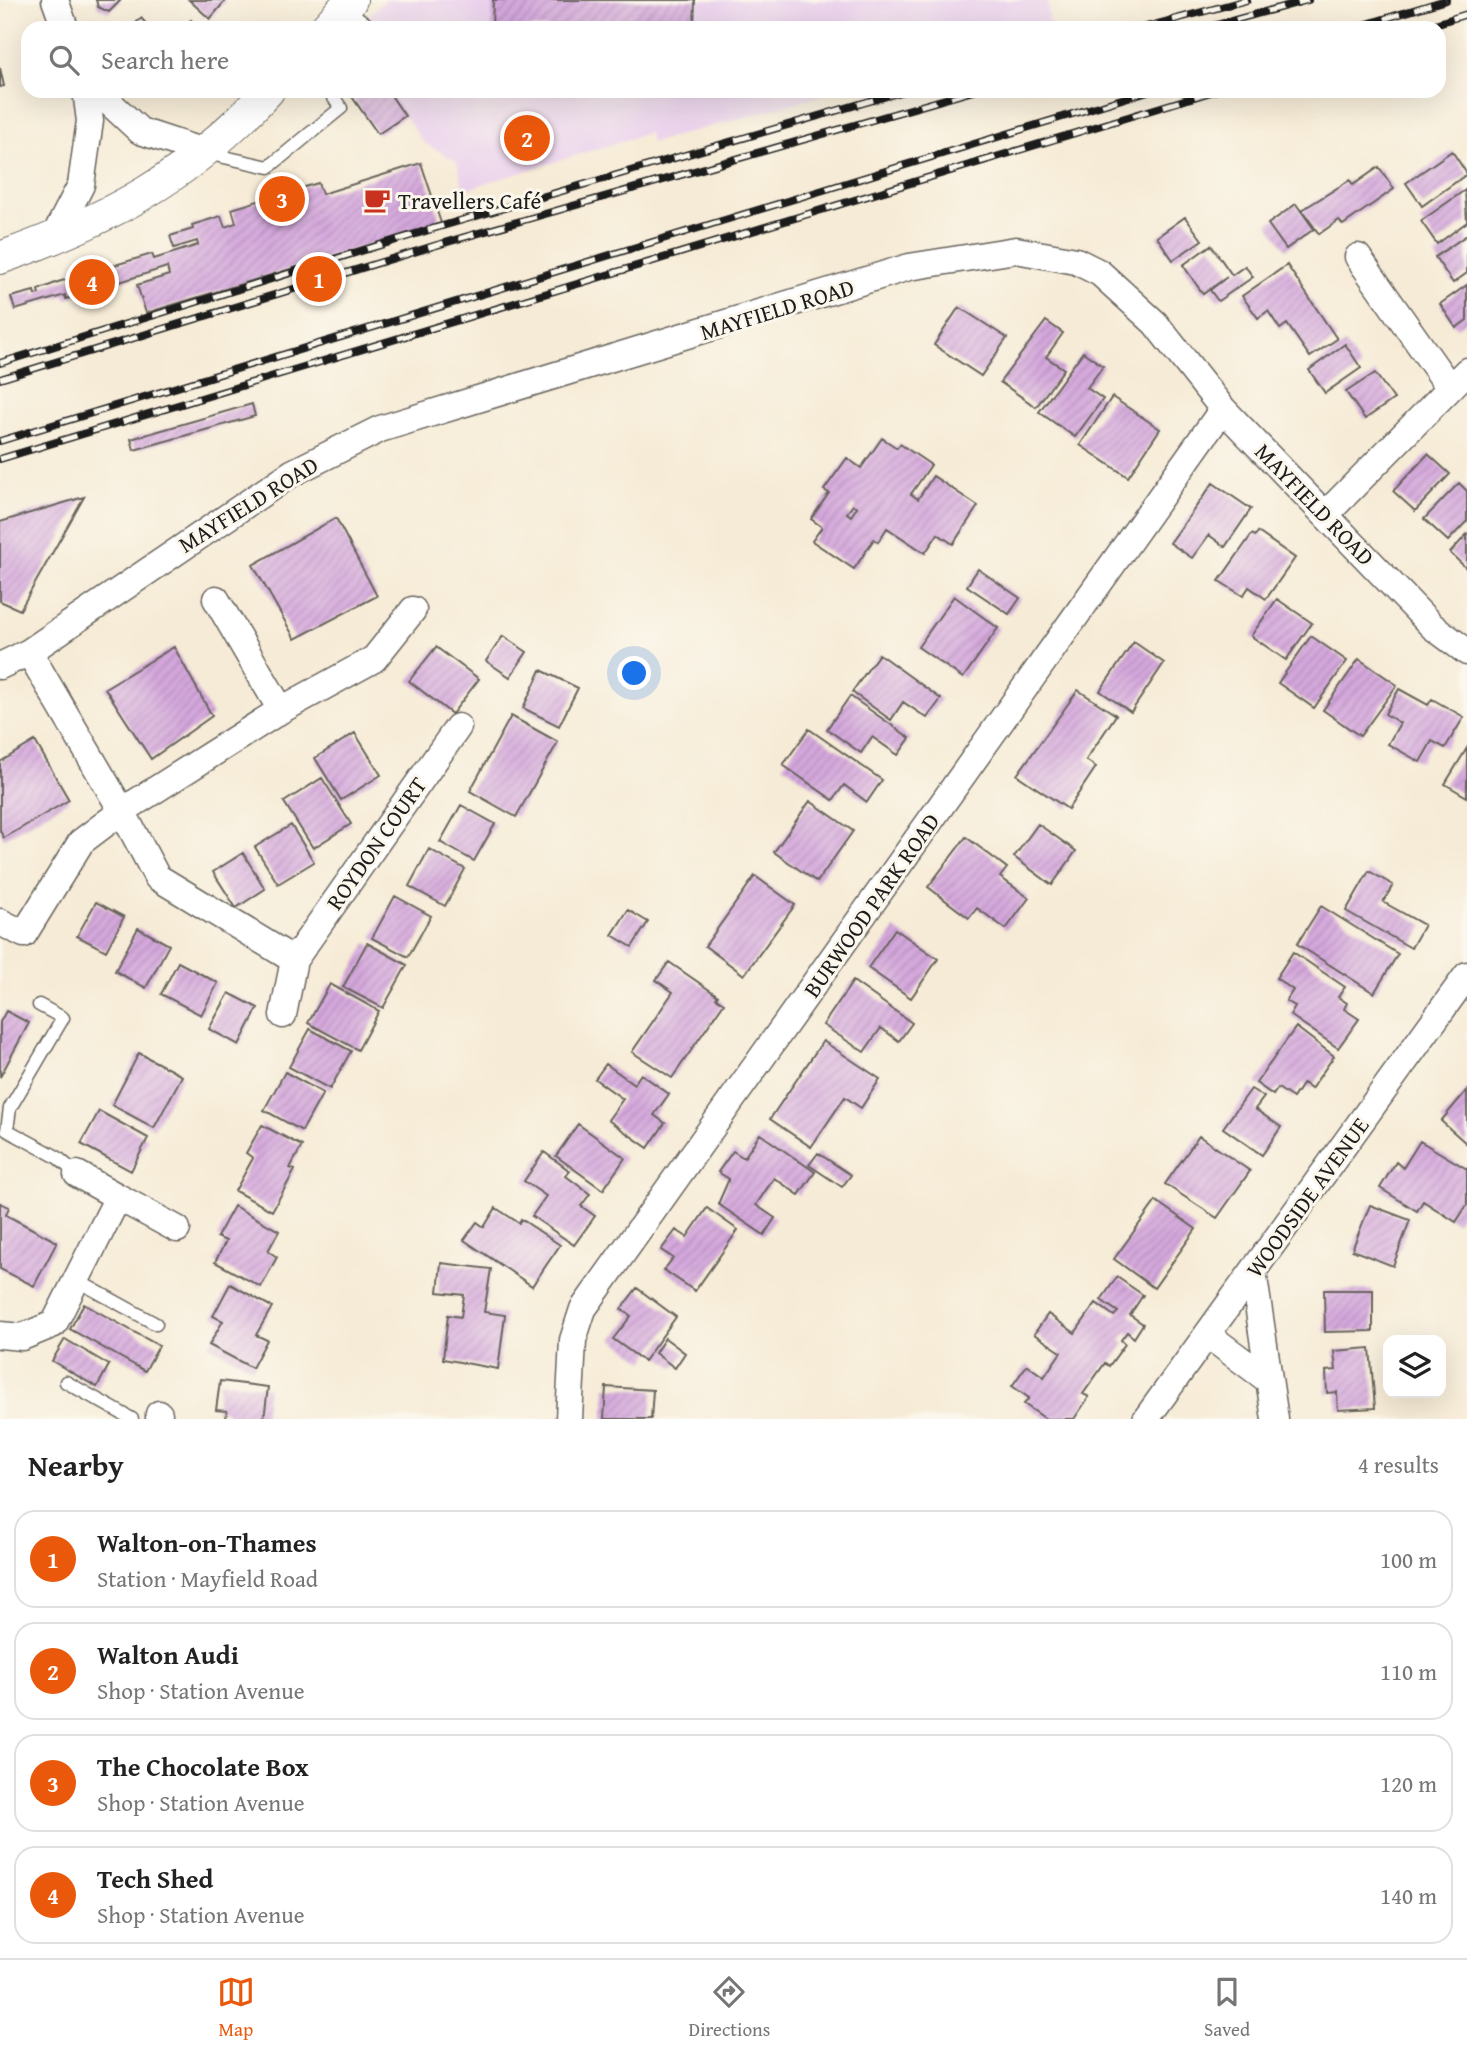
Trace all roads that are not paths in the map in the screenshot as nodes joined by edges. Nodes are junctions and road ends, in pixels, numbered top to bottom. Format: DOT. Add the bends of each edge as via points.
graph roads {
  1 [pos="55,0"];
  2 [pos="341,12"];
  3 [pos="62,21"];
  4 [pos="358,21"];
  5 [pos="87,98"];
  6 [pos="105,98"];
  7 [pos="261,98"];
  8 [pos="334,98"];
  9 [pos="204,152"];
  10 [pos="53,239"];
  11 [pos="1358,257"];
  12 [pos="0,258"];
  13 [pos="1458,380"];
  14 [pos="1223,410"];
  15 [pos="1326,514"];
  16 [pos="216,598"];
  17 [pos="413,610"];
  18 [pos="29,652"];
  19 [pos="1467,652"];
  20 [pos="0,666"];
  21 [pos="281,710"];
  22 [pos="458,727"];
  23 [pos="122,811"];
  24 [pos="0,922"];
  25 [pos="294,960"];
  26 [pos="1467,975"];
  27 [pos="39,1005"];
  28 [pos="283,1015"];
  29 [pos="77,1174"];
  30 [pos="118,1196"];
  31 [pos="177,1229"];
  32 [pos="1253,1270"];
  33 [pos="76,1280"];
  34 [pos="156,1324"];
  35 [pos="0,1335"];
  36 [pos="1208,1335"];
  37 [pos="1268,1380"];
  38 [pos="66,1382"];
  39 [pos="132,1419"];
  40 [pos="569,1419"];
  41 [pos="1146,1419"];
  42 [pos="1275,1419"];
  1 -- 3 [label="street"];
  2 -- 4 [label="lane"];
  5 -- 10 [label="street" via="90,121 82,185"];
  6 -- 9 [label="street" via="140,131"];
  7 -- 9 [label="street"];
  8 -- 9 [label="lane" via="341,108 269,167"];
  9 -- 10 [label="street" via="163,184"];
  10 -- 12 [label="street"];
  11 -- 13 [label="street"];
  13 -- 15 [label="street"];
  14 -- 15 [label="street, MAYFIELD ROAD"];
  14 -- 18 [label="street, MAYFIELD ROAD" via="1155,323 1100,273 1076,261 1016,250 909,267 380,429 292,473"];
  14 -- 40 [label="street, BURWOOD PARK ROAD" via="583,1309 573,1340"];
  15 -- 19 [label="street, MAYFIELD ROAD" via="1432,626"];
  16 -- 21 [label="street"];
  17 -- 21 [label="street" via="374,659"];
  18 -- 20 [label="street, MAYFIELD ROAD"];
  18 -- 23 [label="street"];
  21 -- 23 [label="street"];
  22 -- 25 [label="street, ROYDON COURT"];
  23 -- 24 [label="street" via="80,842 24,934"];
  23 -- 25 [label="street" via="157,877"];
  25 -- 28 [label="street, ROYDON COURT"];
  26 -- 32 [label="street, WOODSIDE AVENUE"];
  27 -- 29 [label="lane" via="62,1018 10,1108 7,1130 57,1157"];
  29 -- 30 [label="street"];
  30 -- 31 [label="street"];
  30 -- 33 [label="street"];
  32 -- 36 [label="street, WOODSIDE AVENUE"];
  32 -- 37 [label="street"];
  33 -- 34 [label="lane"];
  33 -- 35 [label="street" via="54,1324 22,1337"];
  36 -- 37 [label="street"];
  36 -- 41 [label="street, WOODSIDE AVENUE"];
  37 -- 42 [label="street"];
  38 -- 39 [label="lane"];
}
